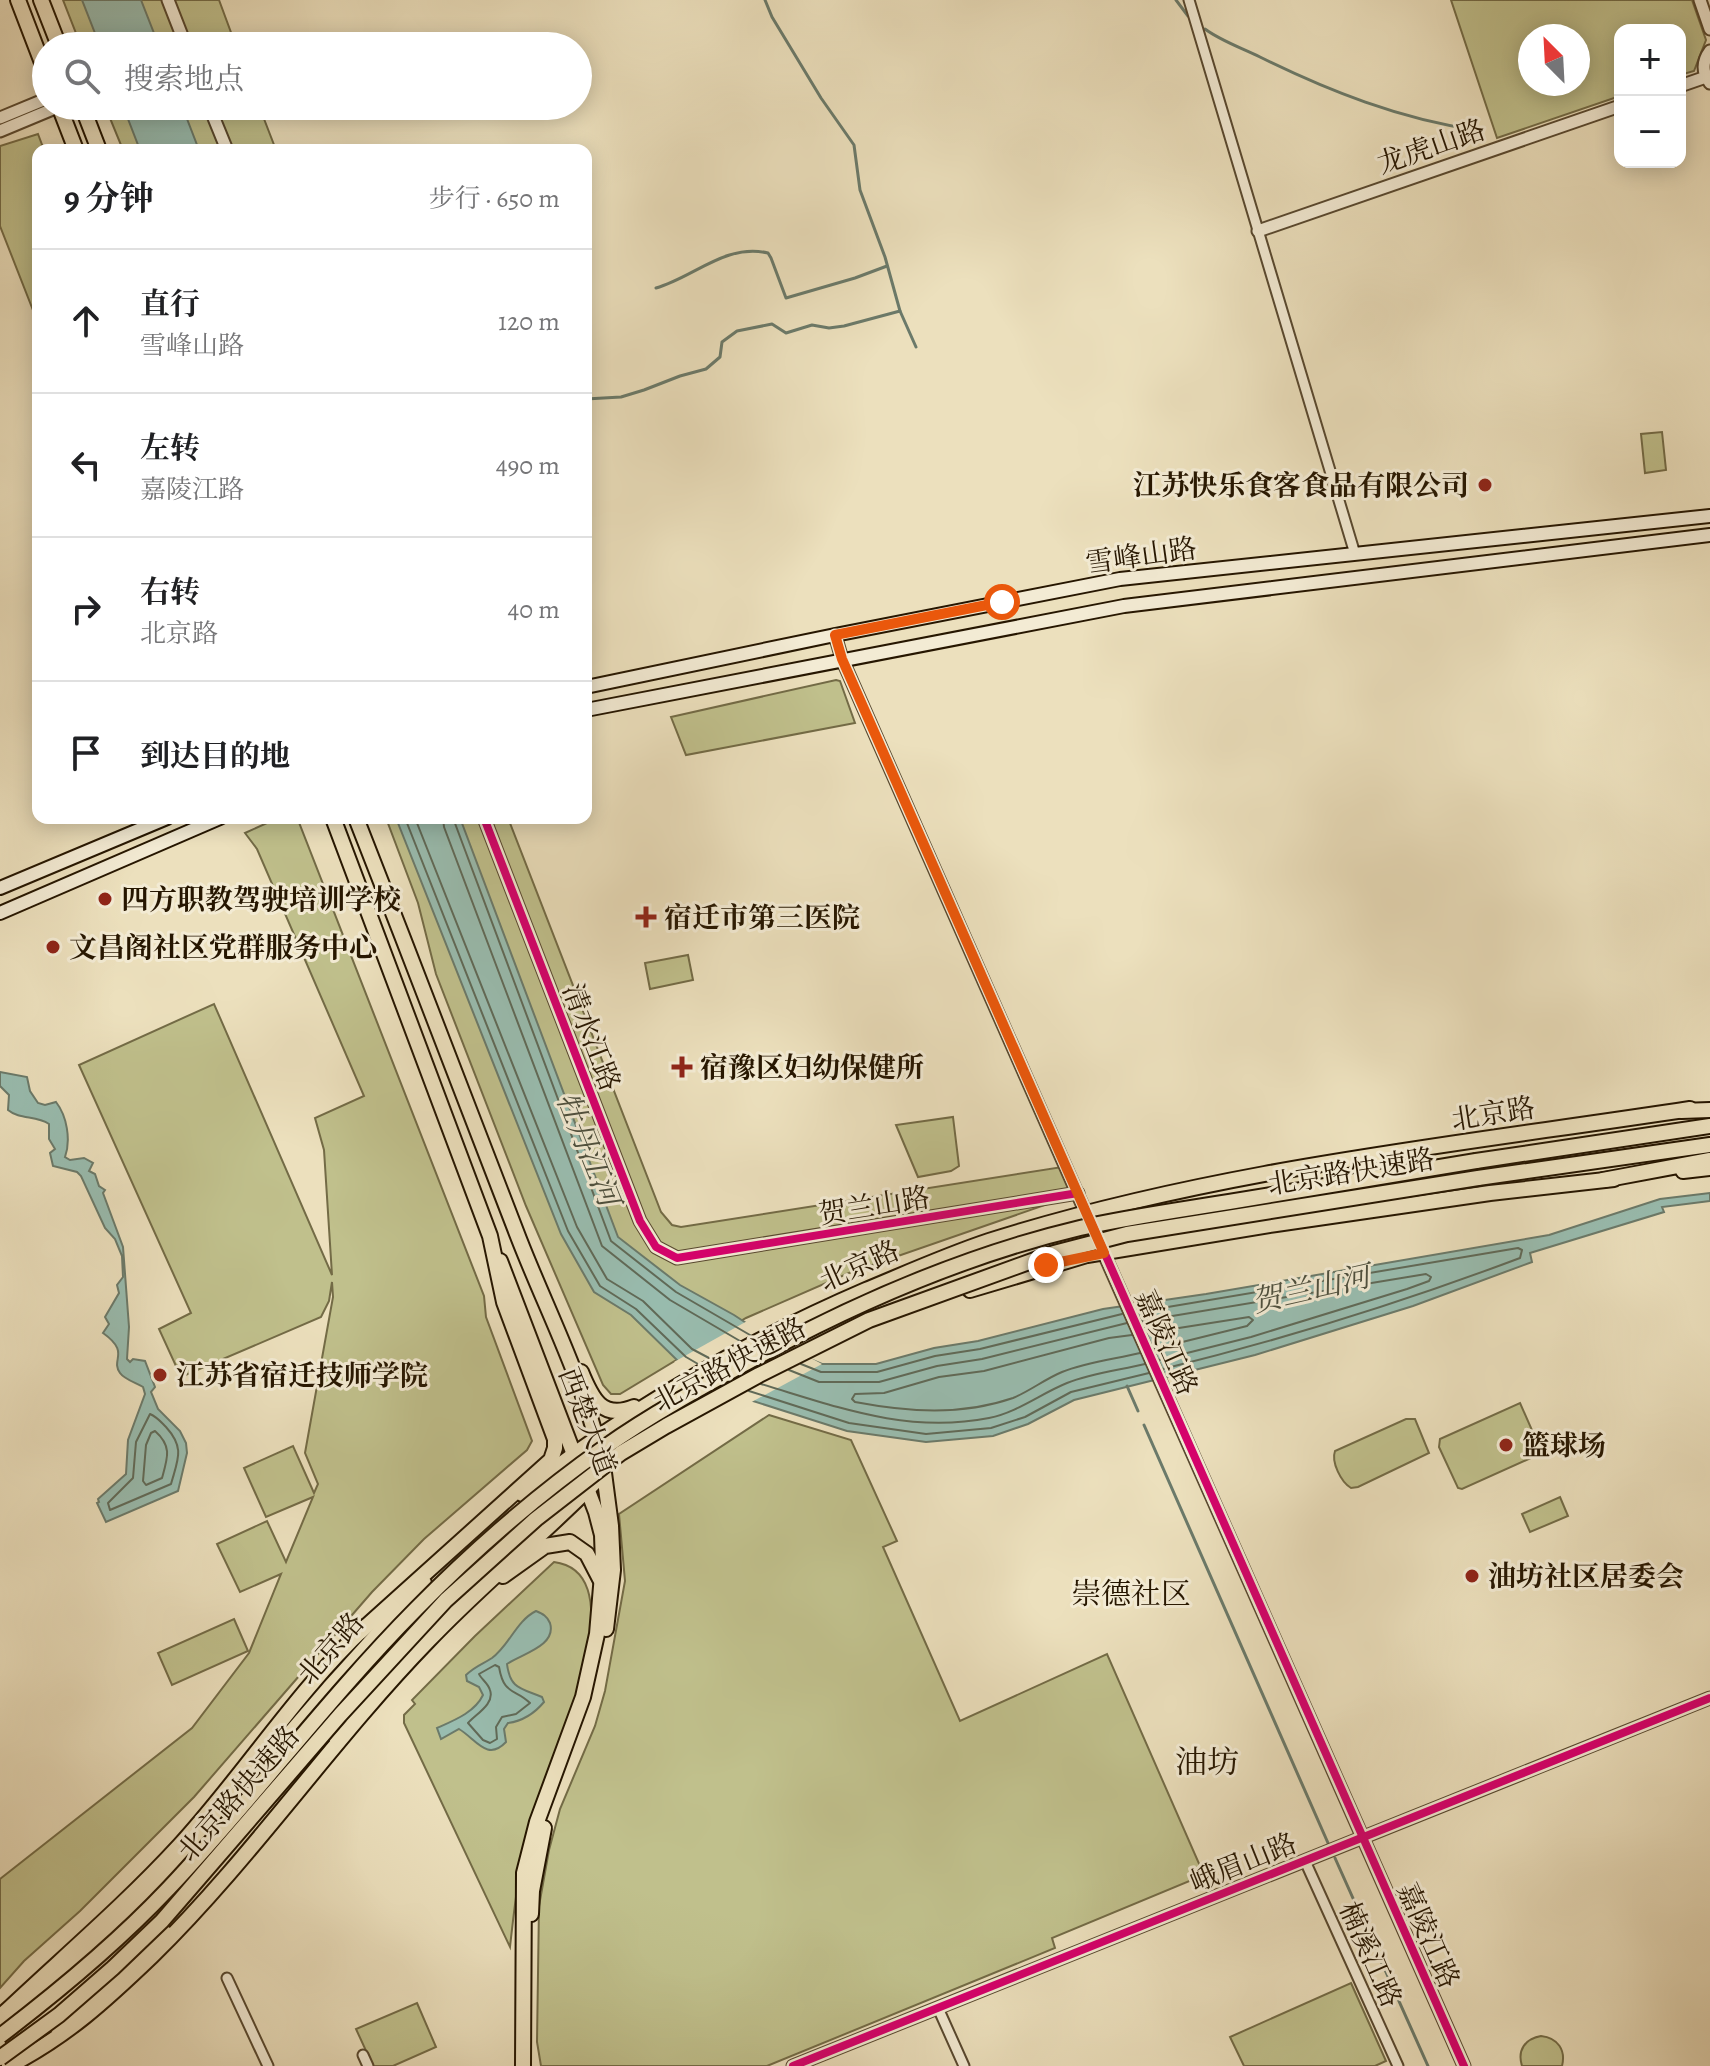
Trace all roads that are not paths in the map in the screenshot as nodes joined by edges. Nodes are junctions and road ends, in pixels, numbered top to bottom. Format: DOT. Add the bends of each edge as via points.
graph roads {
  1 [pos="18,0"];
  2 [pos="41,0"];
  3 [pos="168,0"];
  4 [pos="1189,0"];
  5 [pos="1700,0"];
  6 [pos="1710,29"];
  7 [pos="54,32"];
  8 [pos="181,32"];
  9 [pos="32,36"];
  10 [pos="1710,51"];
  11 [pos="1708,80"];
  12 [pos="1686,85"];
  13 [pos="32,105"];
  14 [pos="1614,108"];
  15 [pos="32,117"];
  16 [pos="0,118"];
  17 [pos="64,120"];
  18 [pos="87,120"];
  19 [pos="215,120"];
  20 [pos="0,131"];
  21 [pos="74,144"];
  22 [pos="97,144"];
  23 [pos="225,144"];
  24 [pos="1258,231"];
  25 [pos="1710,516"];
  26 [pos="1710,535"];
  27 [pos="1355,554"];
  28 [pos="835,635"];
  29 [pos="842,659"];
  30 [pos="592,686"];
  31 [pos="592,709"];
  32 [pos="153,824"];
  33 [pos="206,824"];
  34 [pos="335,824"];
  35 [pos="358,824"];
  36 [pos="486,824"];
  37 [pos="0,888"];
  38 [pos="0,913"];
  39 [pos="1710,1108"];
  40 [pos="1710,1126"];
  41 [pos="1710,1145"];
  42 [pos="1710,1160"];
  43 [pos="1710,1168"];
  44 [pos="1603,1180"];
  45 [pos="1078,1193"];
  46 [pos="1087,1215"];
  47 [pos="514,1224"];
  48 [pos="490,1236"];
  49 [pos="1104,1253"];
  50 [pos="677,1258"];
  51 [pos="660,1396"];
  52 [pos="598,1439"];
  53 [pos="574,1455"];
  54 [pos="604,1473"];
  55 [pos="587,1487"];
  56 [pos="498,1513"];
  57 [pos="600,1579"];
  58 [pos="405,1591"];
  59 [pos="465,1605"];
  60 [pos="1710,1698"];
  61 [pos="1361,1838"];
  62 [pos="1305,1861"];
  63 [pos="227,1978"];
  64 [pos="938,2008"];
  65 [pos="0,2017"];
  66 [pos="0,2025"];
  67 [pos="0,2036"];
  68 [pos="363,2055"];
  69 [pos="0,2058"];
  70 [pos="0,2064"];
  71 [pos="9,2066"];
  72 [pos="268,2066"];
  73 [pos="368,2066"];
  74 [pos="523,2066"];
  75 [pos="530,2066"];
  76 [pos="793,2066"];
  77 [pos="964,2066"];
  78 [pos="1398,2066"];
  79 [pos="1464,2066"];
  1 -- 9 [label="main road"];
  2 -- 7 [label="main road"];
  3 -- 8 [label="street"];
  4 -- 24 [label="street"];
  5 -- 6 [label="street"];
  10 -- 11 [label="street" via="1704,65"];
  11 -- 12 [label="street"];
  13 -- 16 [label="street"];
  14 -- 24 [label="street, 龙虎山路"];
  15 -- 20 [label="street"];
  17 -- 21 [label="main road"];
  18 -- 22 [label="main road"];
  19 -- 23 [label="street"];
  24 -- 27 [label="street"];
  25 -- 27 [label="main road, 雪峰山路"];
  26 -- 29 [label="main road, 雪峰山路" via="1124,606"];
  27 -- 28 [label="main road, 雪峰山路" via="1120,579"];
  28 -- 29 [label="street, 嘉陵江路"];
  28 -- 30 [label="main road, 雪峰山路"];
  29 -- 31 [label="main road, 雪峰山路"];
  29 -- 45 [label="street, 嘉陵江路"];
  32 -- 37 [label="main road"];
  33 -- 38 [label="main road"];
  34 -- 48 [label="main road, 西楚大道"];
  35 -- 47 [label="main road, 西楚大道"];
  36 -- 50 [label="street, 清水江路" via="640,1221 656,1247"];
  39 -- 46 [label="main road, 北京路" via="1250,1176"];
  40 -- 67 [label="main road, 北京路快速路, bridge" via="1081,1228 968,1261 821,1323 607,1445 523,1509 416,1608 165,1892 101,1954"];
  41 -- 69 [label="main road, 北京路快速路, bridge" via="1127,1234 1054,1253 869,1320 759,1375 621,1453 536,1519 446,1600 162,1921 70,2005"];
  42 -- 44 [label="main road"];
  43 -- 44 [label="main road"];
  44 -- 49 [label="main road"];
  45 -- 46 [label="street, 嘉陵江路"];
  45 -- 50 [label="street, 贺兰山路"];
  46 -- 49 [label="street, 嘉陵江路"];
  46 -- 51 [label="main road, 北京路" via="926,1264 776,1330"];
  47 -- 51 [label="main road" via="598,1403 620,1413"];
  47 -- 52 [label="main road, 西楚大道"];
  48 -- 53 [label="main road, 西楚大道"];
  48 -- 58 [label="main road" via="504,1302 555,1448 551,1460"];
  49 -- 54 [label="main road, bridge" via="1046,1265 930,1304 811,1353 656,1437"];
  49 -- 61 [label="street, 嘉陵江路"];
  51 -- 52 [label="main road, 北京路"];
  52 -- 53 [label="main road, 北京路"];
  52 -- 54 [label="main road, 西楚大道"];
  53 -- 55 [label="main road, 西楚大道"];
  53 -- 56 [label="main road, 北京路"];
  54 -- 55 [label="main road"];
  54 -- 75 [label="main road, 西楚大道" via="613,1570 606,1634 585,1718 541,1838 532,1891"];
  55 -- 57 [label="main road, 西楚大道" via="602,1535"];
  55 -- 59 [label="main road"];
  55 -- 70 [label="main road" via="526,1532 369,1693 226,1870 154,1944 85,2004"];
  56 -- 58 [label="main road"];
  56 -- 66 [label="main road, 北京路" via="412,1594 177,1865 67,1972"];
  57 -- 59 [label="main road" via="580,1547 557,1542"];
  57 -- 74 [label="main road, 西楚大道" via="597,1634 583,1697 524,1873"];
  58 -- 65 [label="main road" via="360,1632 180,1845"];
  59 -- 71 [label="main road" via="364,1712 200,1909 62,2037"];
  60 -- 61 [label="street, 峨眉山路"];
  61 -- 62 [label="street, 峨眉山路"];
  61 -- 79 [label="street, 嘉陵江路"];
  62 -- 64 [label="street, 峨眉山路"];
  62 -- 78 [label="street, 楠溪江路"];
  63 -- 72 [label="street"];
  64 -- 76 [label="street, 峨眉山路"];
  64 -- 77 [label="street"];
  68 -- 73 [label="street"];
}
